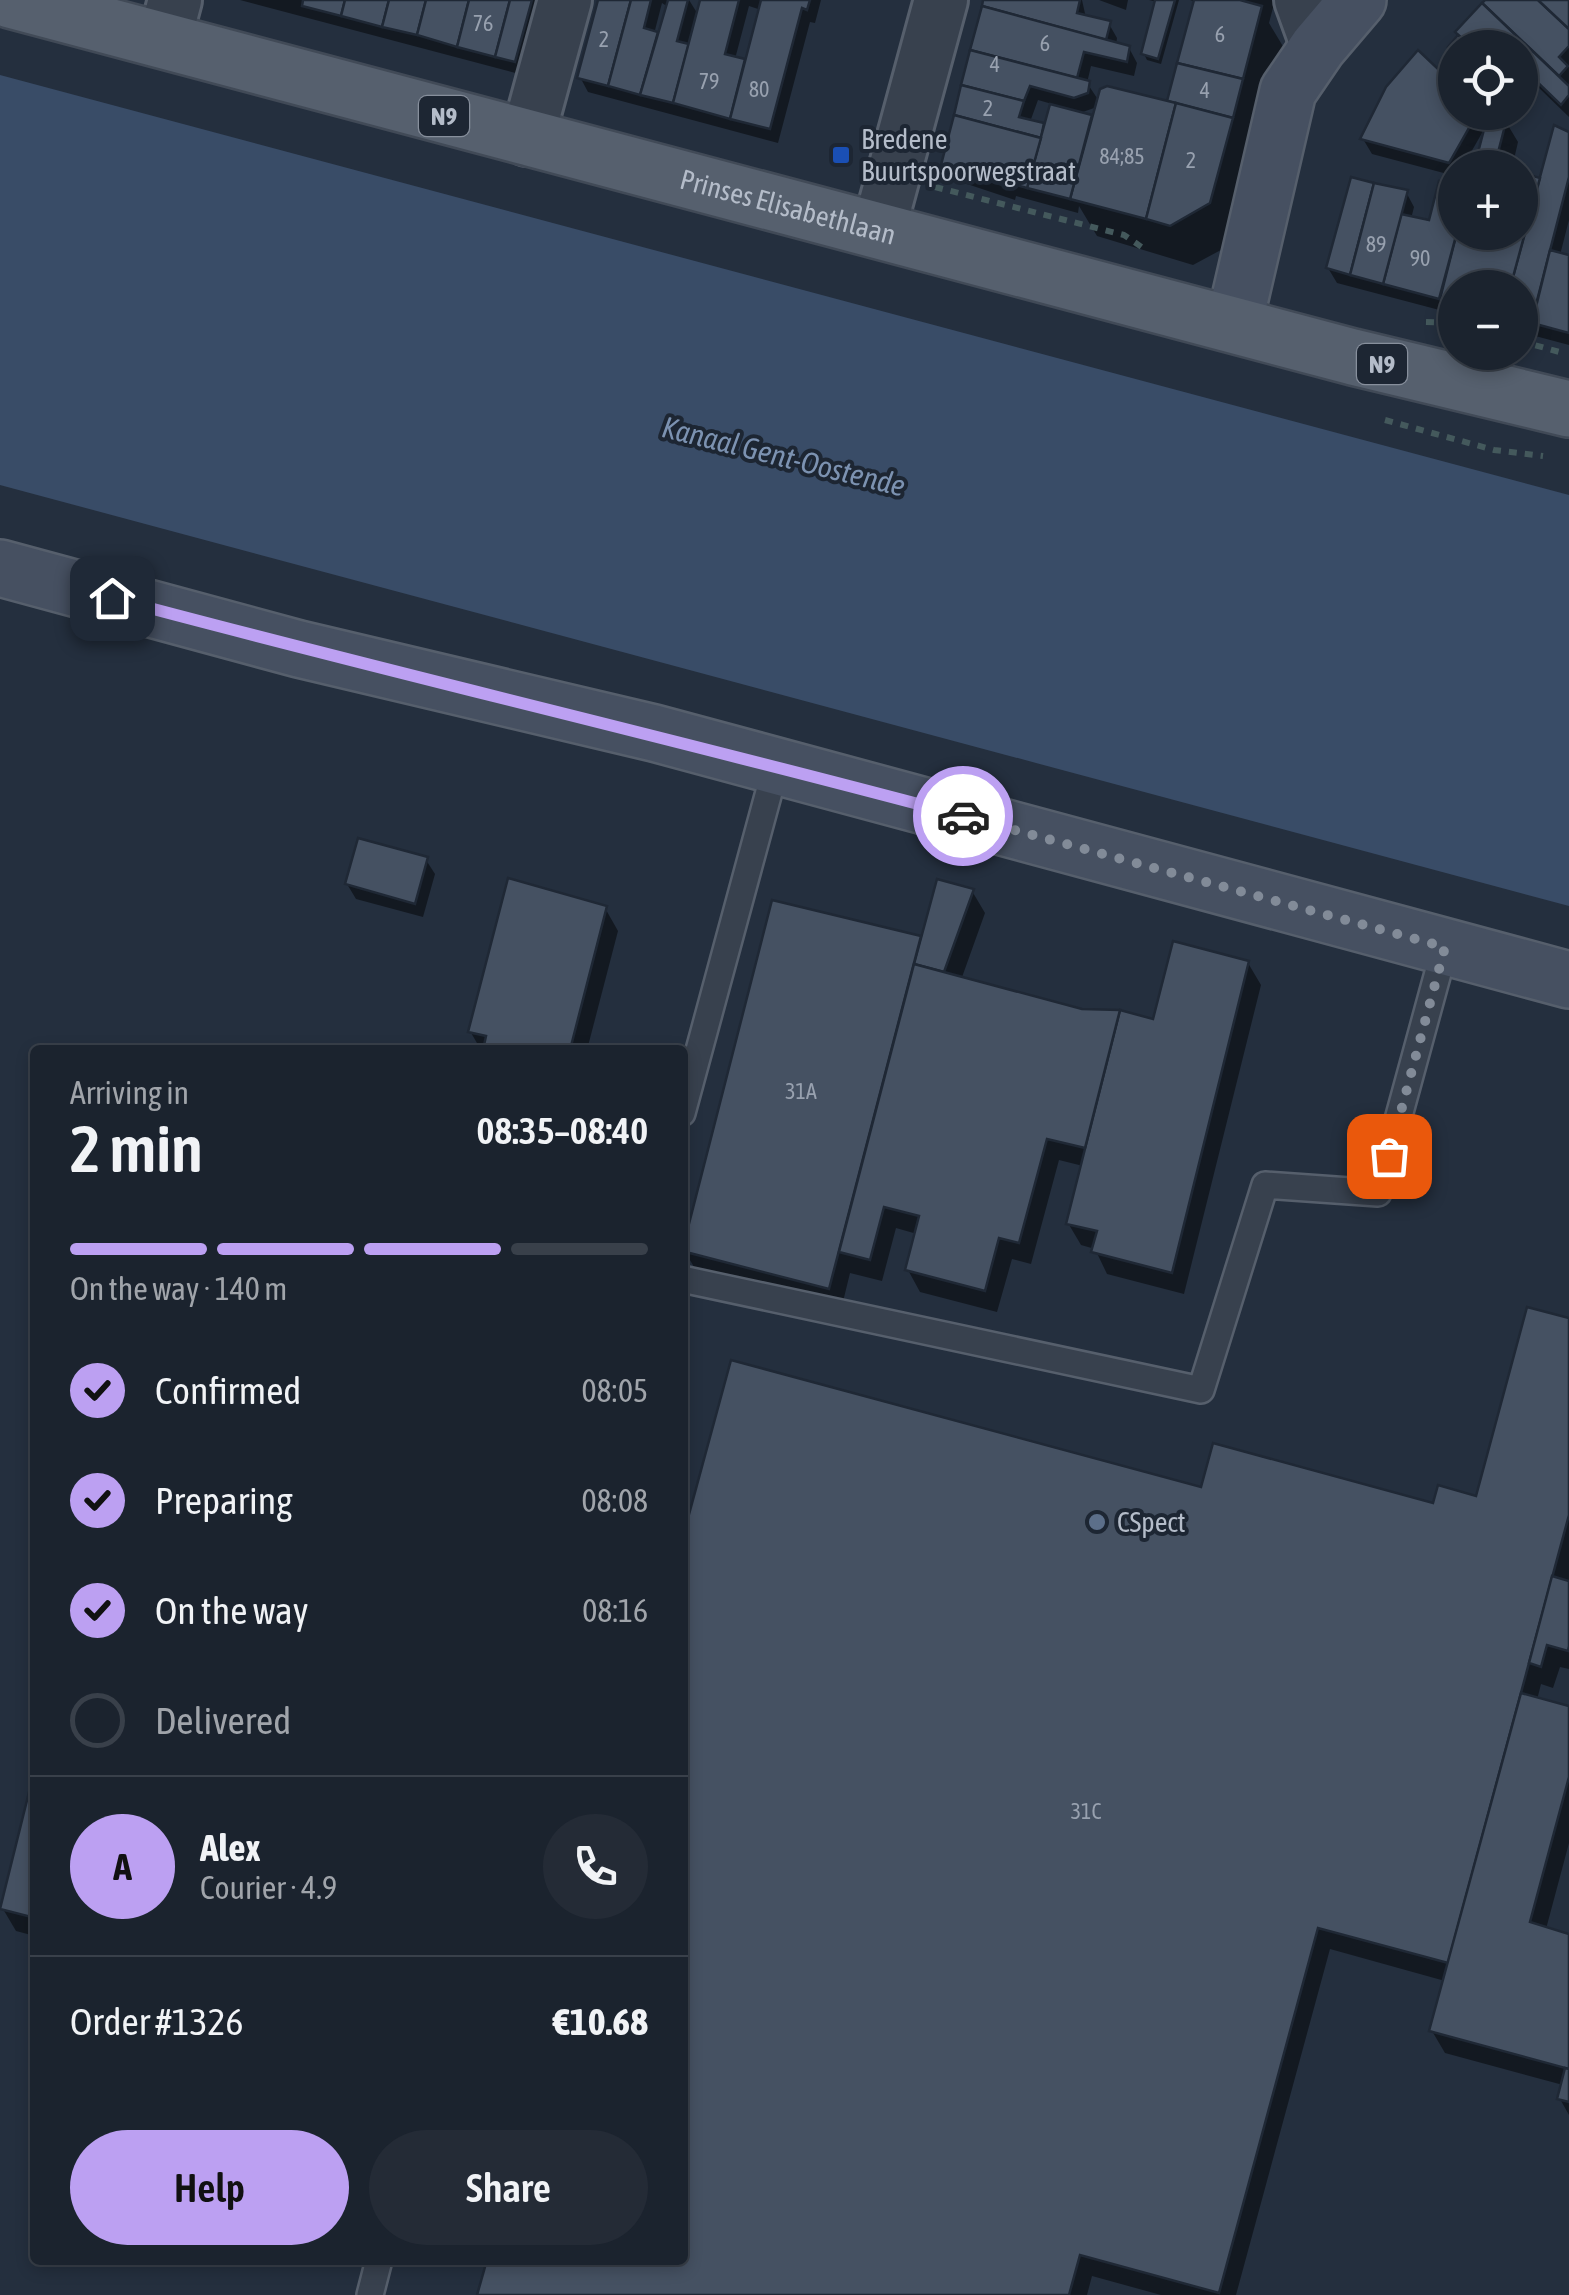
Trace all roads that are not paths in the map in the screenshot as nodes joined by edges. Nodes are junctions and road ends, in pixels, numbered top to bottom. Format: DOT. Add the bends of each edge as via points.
graph roads {
  1 [pos="10,0"];
  2 [pos="565,0"];
  3 [pos="941,0"];
  4 [pos="1358,0"];
  5 [pos="170,21"];
  6 [pos="1309,23"];
  7 [pos="528,139"];
  8 [pos="879,228"];
  9 [pos="1234,324"];
  10 [pos="1569,409"];
  11 [pos="0,568"];
  12 [pos="776,766"];
  13 [pos="1445,947"];
  14 [pos="1569,980"];
  15 [pos="688,1092"];
  16 [pos="688,1280"];
  17 [pos="378,2265"];
  18 [pos="370,2295"];
  1 -- 5 [label="main road, Prinses Elisabethlaan / N9"];
  2 -- 7 [label="street"];
  3 -- 8 [label="street"];
  4 -- 6 [label="street"];
  5 -- 7 [label="main road, Prinses Elisabethlaan / N9"];
  6 -- 9 [label="street"];
  7 -- 8 [label="main road, Prinses Elisabethlaan / N9"];
  8 -- 9 [label="main road, Prinses Elisabethlaan / N9"];
  9 -- 10 [label="main road, Prinses Elisabethlaan / N9"];
  11 -- 12 [label="street"];
  12 -- 13 [label="street"];
  12 -- 15 [label="lane"];
  13 -- 14 [label="street"];
  13 -- 16 [label="lane" via="1378,1193 1264,1185 1201,1390"];
  17 -- 18 [label="lane"];
}
